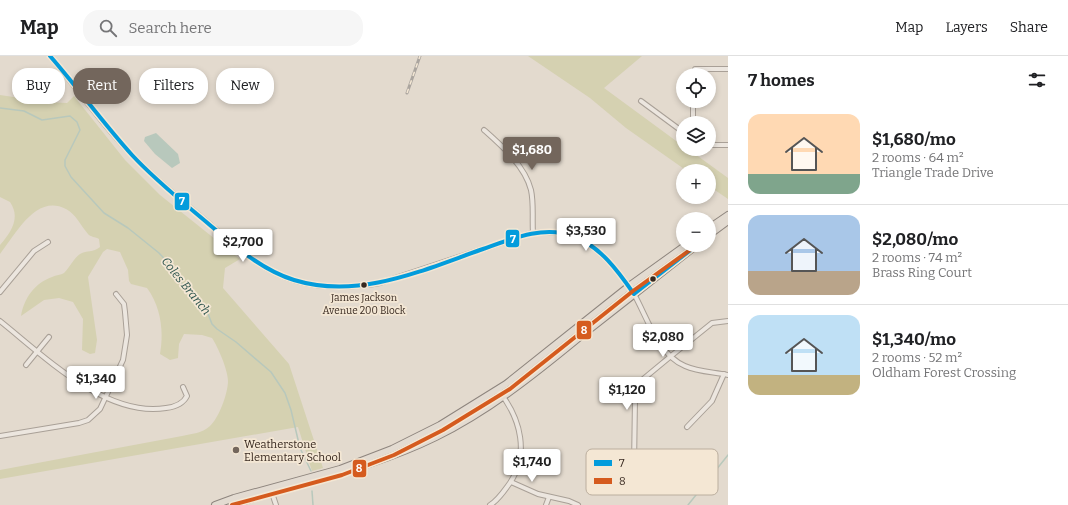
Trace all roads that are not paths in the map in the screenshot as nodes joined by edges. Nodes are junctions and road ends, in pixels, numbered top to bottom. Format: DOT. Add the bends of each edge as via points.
graph roads {
  1 [pos="50,56"];
  2 [pos="716,69"];
  3 [pos="728,69"];
  4 [pos="641,101"];
  5 [pos="676,127"];
  6 [pos="484,130"];
  7 [pos="716,145"];
  8 [pos="728,145"];
  9 [pos="728,215"];
  10 [pos="728,221"];
  11 [pos="718,225"];
  12 [pos="533,233"];
  13 [pos="48,242"];
  14 [pos="676,252"];
  15 [pos="688,252"];
  16 [pos="629,286"];
  17 [pos="0,292"];
  18 [pos="116,294"];
  19 [pos="634,294"];
  20 [pos="0,321"];
  21 [pos="728,321"];
  22 [pos="49,337"];
  23 [pos="37,351"];
  24 [pos="671,356"];
  25 [pos="26,365"];
  26 [pos="726,375"];
  27 [pos="183,387"];
  28 [pos="498,390"];
  29 [pos="107,397"];
  30 [pos="504,397"];
  31 [pos="687,426"];
  32 [pos="0,436"];
  33 [pos="634,449"];
  34 [pos="511,482"];
  35 [pos="272,493"];
  36 [pos="549,497"];
  37 [pos="215,505"];
  38 [pos="232,505"];
  39 [pos="276,505"];
  40 [pos="490,505"];
  41 [pos="546,505"];
  42 [pos="578,505"];
  1 -- 12 [label="street" via="132,156 249,258 287,277 332,287 381,283"];
  2 -- 3 [label="street"];
  4 -- 5 [label="street"];
  6 -- 12 [label="street" via="520,168 529,183 533,203"];
  7 -- 8 [label="street"];
  9 -- 11 [label="main road"];
  10 -- 11 [label="main road"];
  12 -- 16 [label="street" via="565,234 588,243 609,262"];
  13 -- 17 [label="street" via="34,251"];
  14 -- 16 [label="main road"];
  15 -- 19 [label="main road"];
  16 -- 19 [label="street"];
  16 -- 28 [label="main road"];
  18 -- 29 [label="street" via="124,304 126,344 123,360"];
  19 -- 24 [label="street" via="653,334"];
  19 -- 30 [label="main road"];
  20 -- 23 [label="street"];
  21 -- 24 [label="street" via="712,323"];
  22 -- 23 [label="street"];
  23 -- 25 [label="street"];
  23 -- 29 [label="street" via="69,375"];
  24 -- 26 [label="street" via="684,366"];
  24 -- 33 [label="street" via="642,380 636,392"];
  26 -- 31 [label="street" via="712,401"];
  27 -- 29 [label="street" via="187,396 185,399 178,405 161,409 136,408"];
  28 -- 30 [label="street"];
  28 -- 37 [label="main road" via="440,425 370,458"];
  29 -- 32 [label="street" via="100,409 88,420"];
  30 -- 34 [label="street" via="515,416 521,442 520,460"];
  30 -- 35 [label="main road" via="447,431 397,454 347,472"];
  34 -- 36 [label="street"];
  34 -- 40 [label="street"];
  35 -- 38 [label="main road"];
  35 -- 39 [label="street"];
  36 -- 41 [label="street"];
  36 -- 42 [label="street" via="569,500"];
}
